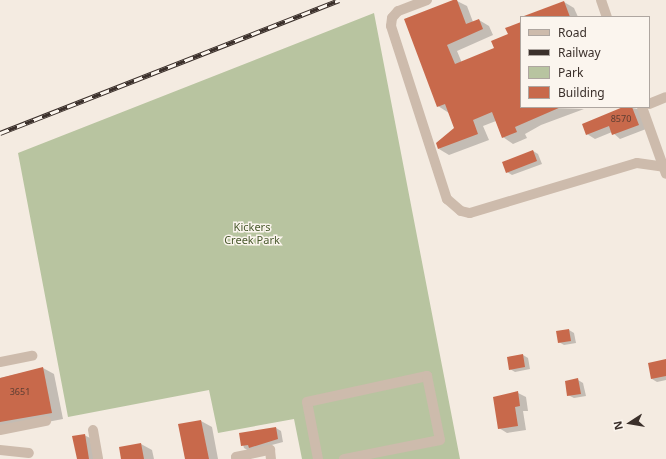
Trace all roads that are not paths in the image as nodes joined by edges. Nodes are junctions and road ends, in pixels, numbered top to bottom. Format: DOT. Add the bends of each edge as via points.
graph roads {
  1 [pos="427,0"];
  2 [pos="602,1"];
  3 [pos="607,16"];
  4 [pos="666,97"];
  5 [pos="650,104"];
  6 [pos="642,108"];
  7 [pos="665,170"];
  8 [pos="32,356"];
  9 [pos="0,362"];
  10 [pos="46,421"];
  11 [pos="0,430"];
  12 [pos="93,430"];
  13 [pos="0,450"];
  14 [pos="29,453"];
  15 [pos="98,459"];
  16 [pos="237,459"];
  17 [pos="271,459"];
  18 [pos="318,459"];
  19 [pos="344,459"];
  1 -- 7 [label="lane" via="398,11 392,18 391,26 447,199 461,211 470,213 636,163"];
  2 -- 3 [label="lane"];
  4 -- 5 [label="lane"];
  6 -- 7 [label="lane"];
  8 -- 9 [label="lane"];
  10 -- 11 [label="lane"];
  12 -- 15 [label="lane"];
  13 -- 14 [label="lane"];
  16 -- 17 [label="lane" via="236,457 270,450"];
  18 -- 19 [label="lane" via="307,402 427,376 440,440"];
}
